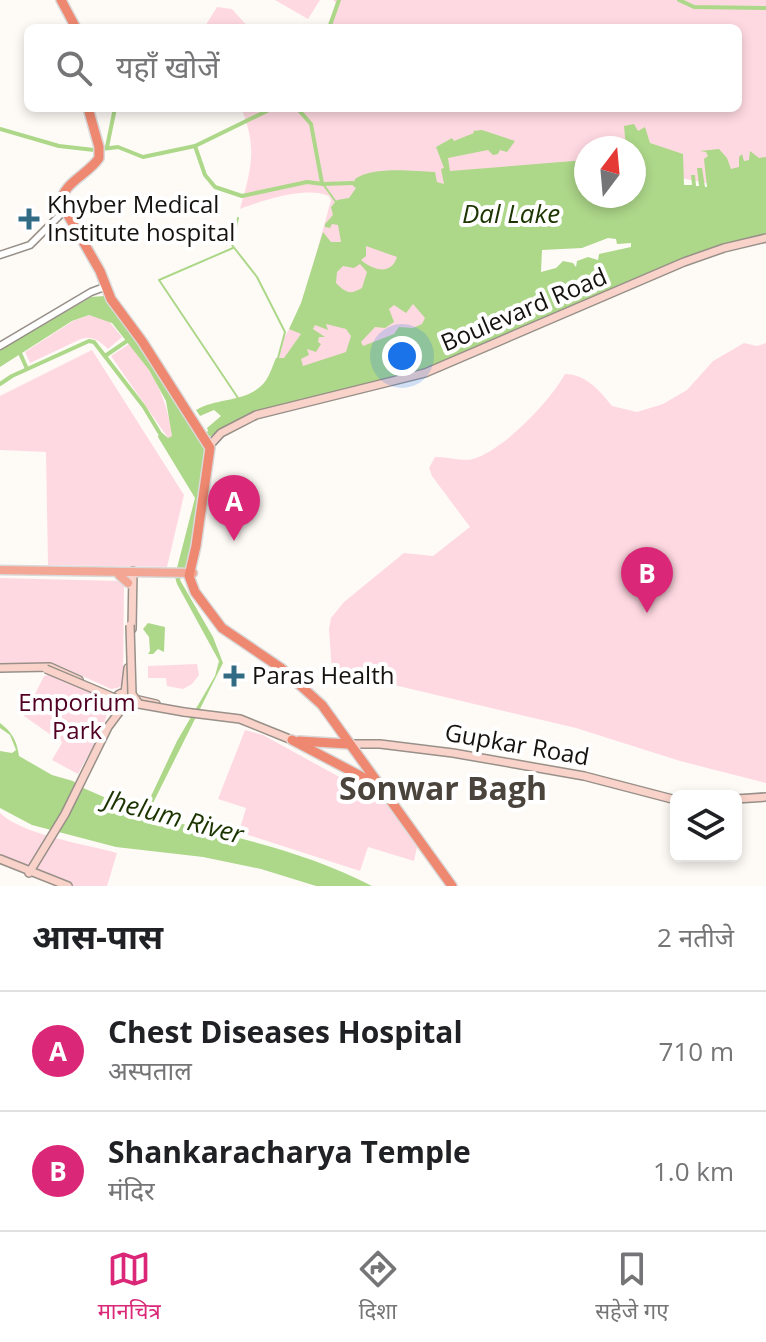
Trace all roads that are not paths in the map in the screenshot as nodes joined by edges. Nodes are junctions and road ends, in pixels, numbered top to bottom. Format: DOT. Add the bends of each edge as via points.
graph roads {
  1 [pos="64,3"];
  2 [pos="74,24"];
  3 [pos="88,112"];
  4 [pos="64,211"];
  5 [pos="766,238"];
  6 [pos="0,255"];
  7 [pos="108,289"];
  8 [pos="0,346"];
  9 [pos="209,439"];
  10 [pos="0,572"];
  11 [pos="190,574"];
  12 [pos="128,575"];
  13 [pos="129,621"];
  14 [pos="0,668"];
  15 [pos="44,668"];
  16 [pos="123,700"];
  17 [pos="139,704"];
  18 [pos="192,713"];
  19 [pos="340,732"];
  20 [pos="292,740"];
  21 [pos="337,744"];
  22 [pos="348,744"];
  23 [pos="365,744"];
  24 [pos="356,755"];
  25 [pos="375,783"];
  26 [pos="766,797"];
  27 [pos="670,799"];
  28 [pos="742,799"];
  29 [pos="0,859"];
  30 [pos="31,871"];
  31 [pos="57,883"];
  32 [pos="68,886"];
  33 [pos="452,886"];
  1 -- 2 [label="highway"];
  3 -- 4 [label="highway" via="99,155 62,193"];
  4 -- 6 [label="street" via="30,245"];
  4 -- 7 [label="highway"];
  5 -- 9 [label="main road, Boulevard Road" via="684,262 425,373 256,415"];
  7 -- 8 [label="street" via="91,292"];
  7 -- 9 [label="highway"];
  9 -- 11 [label="highway" via="214,451"];
  10 -- 12 [label="main road"];
  11 -- 12 [label="main road"];
  11 -- 19 [label="highway" via="222,628 311,694"];
  12 -- 13 [label="main road"];
  13 -- 16 [label="main road" via="132,682"];
  13 -- 17 [label="main road, bridge" via="132,694"];
  14 -- 15 [label="main road"];
  15 -- 16 [label="main road"];
  15 -- 17 [label="main road, bridge"];
  16 -- 18 [label="main road"];
  16 -- 30 [label="main road"];
  17 -- 18 [label="main road, bridge"];
  18 -- 20 [label="main road" via="240,719"];
  19 -- 21 [label="highway"];
  19 -- 22 [label="highway"];
  20 -- 21 [label="highway"];
  20 -- 25 [label="highway"];
  21 -- 22 [label="highway"];
  22 -- 23 [label="main road, Gupkar Road"];
  22 -- 24 [label="highway"];
  23 -- 24 [label="highway"];
  23 -- 27 [label="main road, Gupkar Road" via="453,753"];
  24 -- 25 [label="highway"];
  25 -- 33 [label="highway"];
  25 -- 33 [label="highway" via="440,877"];
  26 -- 28 [label="main road"];
  29 -- 30 [label="main road"];
  30 -- 31 [label="main road"];
  31 -- 32 [label="main road"];
}
